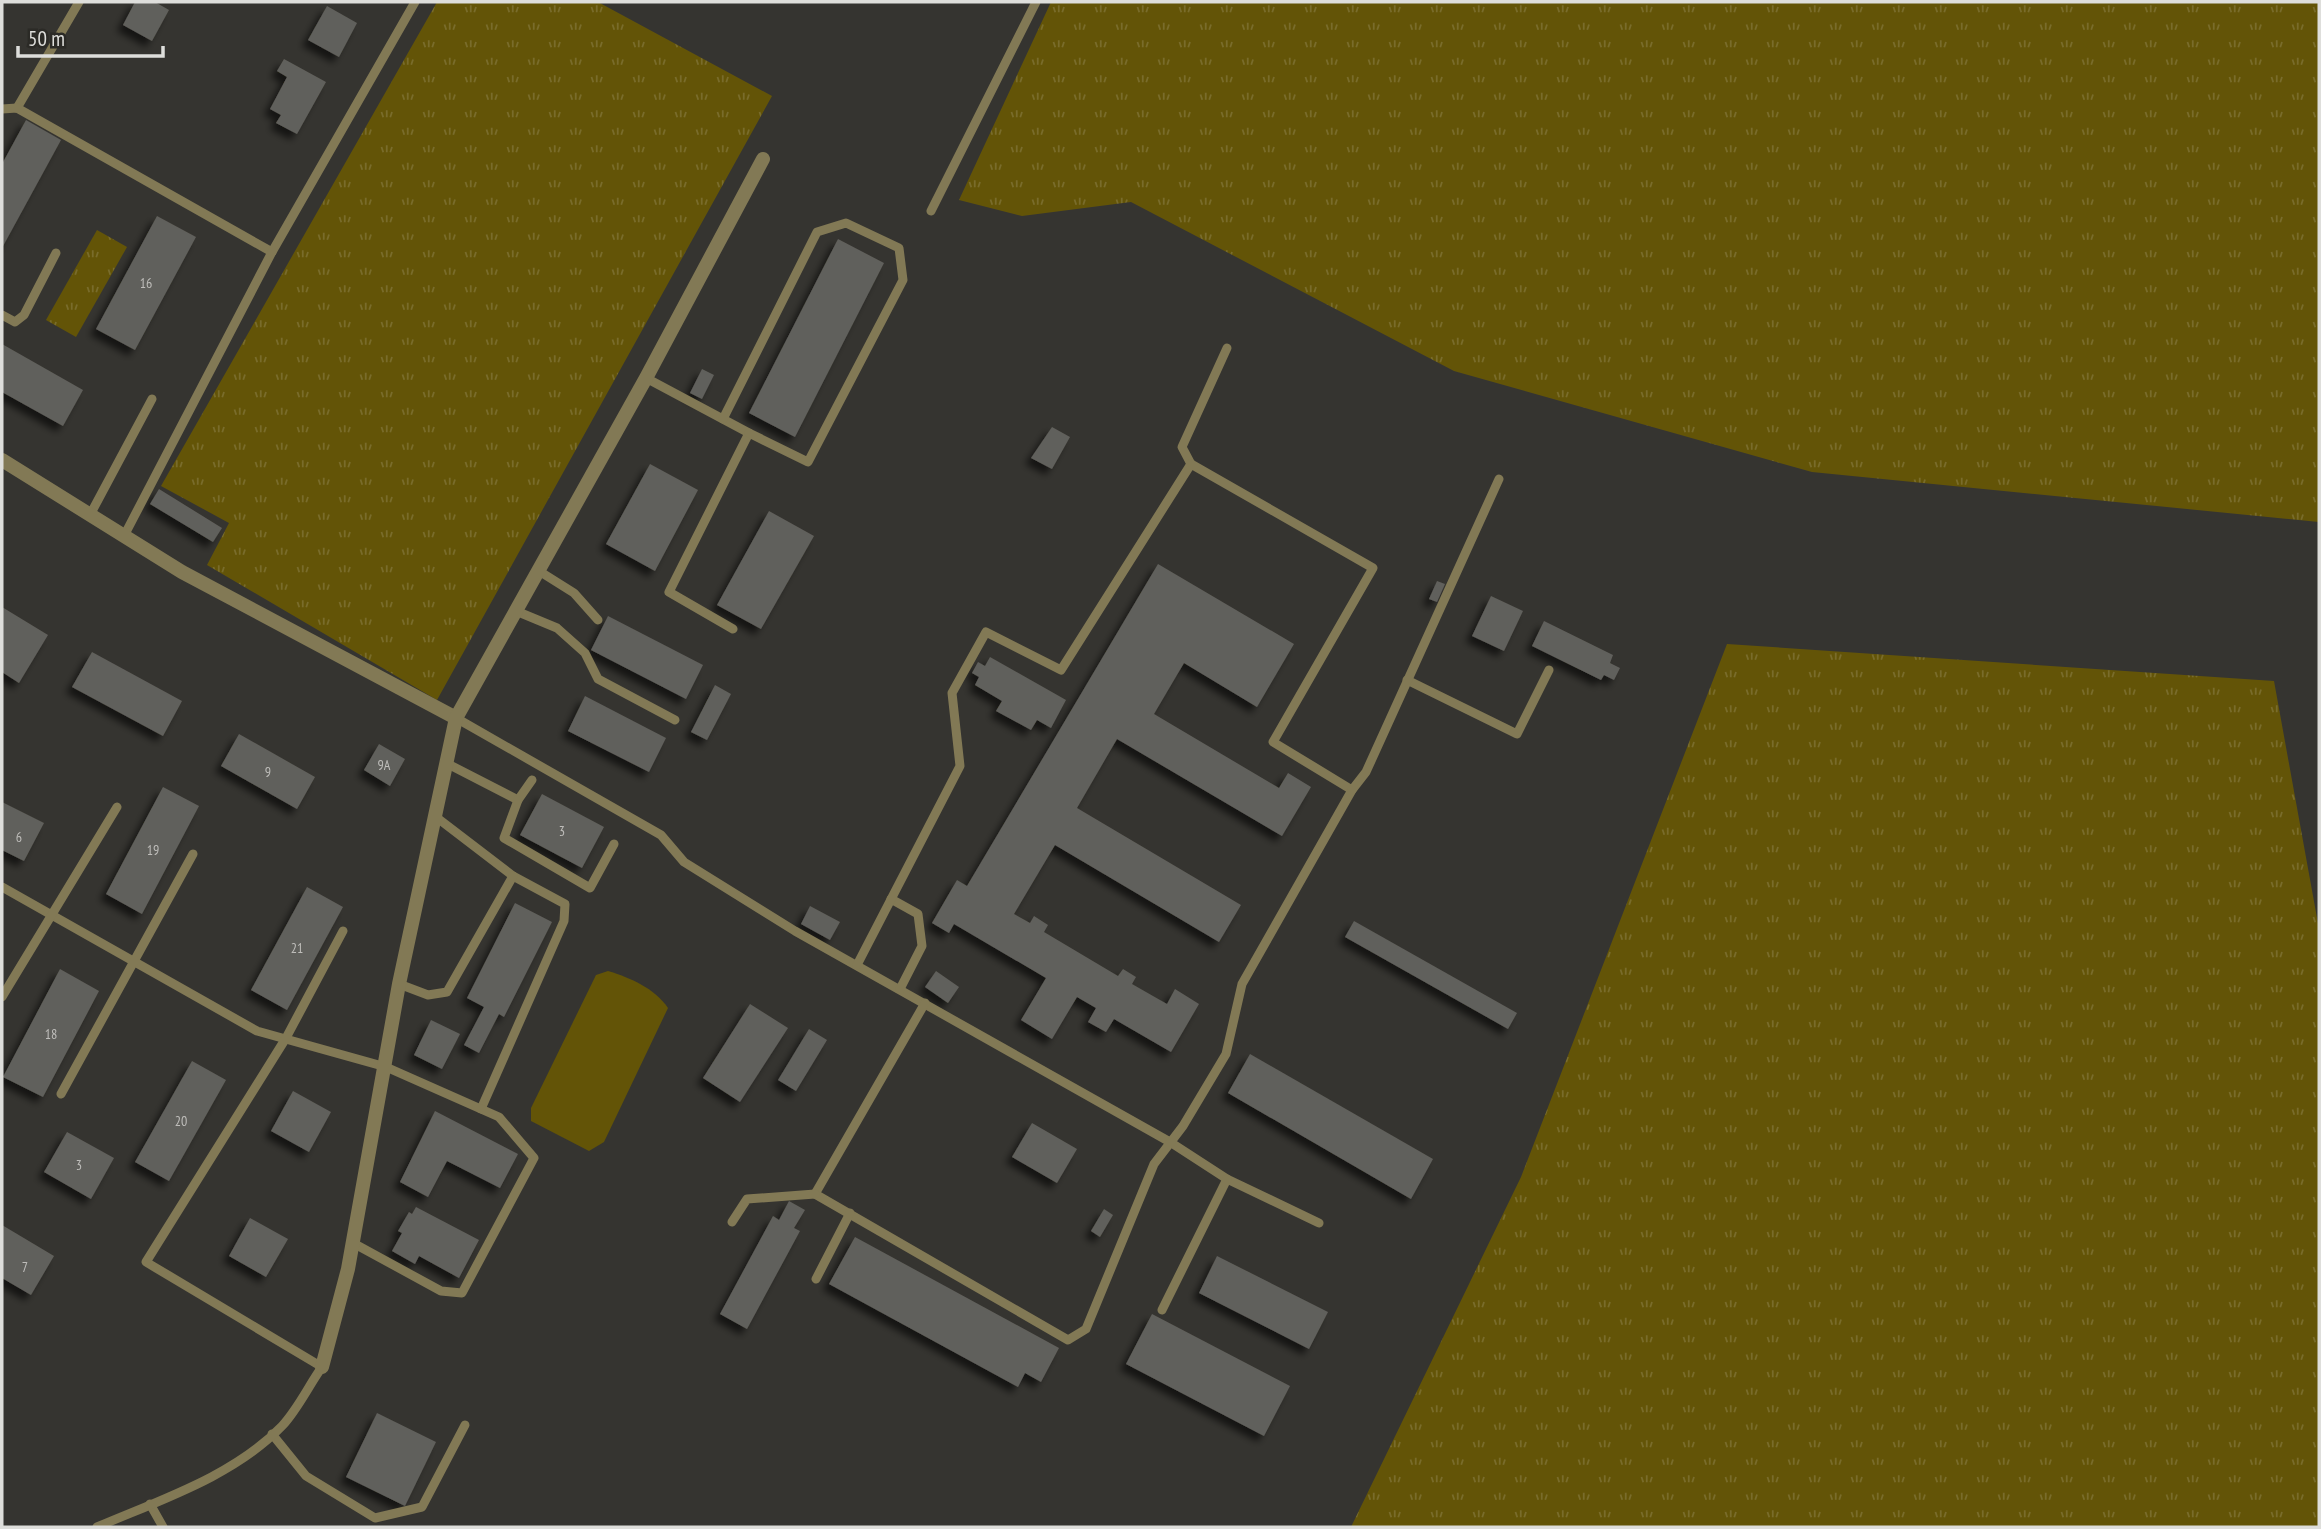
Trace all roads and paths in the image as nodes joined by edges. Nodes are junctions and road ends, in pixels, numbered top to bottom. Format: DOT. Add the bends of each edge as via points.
graph roads {
  1 [pos="79,2"];
  2 [pos="415,2"];
  3 [pos="1036,2"];
  4 [pos="17,108"];
  5 [pos="2,109"];
  6 [pos="762,159"];
  7 [pos="931,211"];
  8 [pos="272,252"];
  9 [pos="56,253"];
  10 [pos="2,315"];
  11 [pos="1227,348"];
  12 [pos="646,378"];
  13 [pos="152,398"];
  14 [pos="723,419"];
  15 [pos="749,433"];
  16 [pos="2,460"];
  17 [pos="1191,464"];
  18 [pos="1499,479"];
  19 [pos="90,514"];
  20 [pos="124,536"];
  21 [pos="539,571"];
  22 [pos="516,611"];
  23 [pos="598,620"];
  24 [pos="733,629"];
  25 [pos="1549,670"];
  26 [pos="1407,680"];
  27 [pos="456,718"];
  28 [pos="675,720"];
  29 [pos="446,763"];
  30 [pos="532,780"];
  31 [pos="1352,790"];
  32 [pos="518,800"];
  33 [pos="117,807"];
  34 [pos="436,817"];
  35 [pos="614,844"];
  36 [pos="193,854"];
  37 [pos="513,876"];
  38 [pos="2,887"];
  39 [pos="891,899"];
  40 [pos="53,915"];
  41 [pos="343,931"];
  42 [pos="131,962"];
  43 [pos="857,965"];
  44 [pos="399,984"];
  45 [pos="900,989"];
  46 [pos="2,997"];
  47 [pos="925,1003"];
  48 [pos="286,1038"];
  49 [pos="386,1067"];
  50 [pos="61,1094"];
  51 [pos="481,1109"];
  52 [pos="1170,1142"];
  53 [pos="1227,1179"];
  54 [pos="815,1194"];
  55 [pos="850,1213"];
  56 [pos="732,1222"];
  57 [pos="1319,1223"];
  58 [pos="353,1243"];
  59 [pos="817,1279"];
  60 [pos="1162,1310"];
  61 [pos="322,1367"];
  62 [pos="465,1425"];
  63 [pos="272,1434"];
  64 [pos="150,1504"];
  65 [pos="97,1527"];
  66 [pos="163,1527"];
  1 -- 4 [label="lane"];
  2 -- 8 [label="lane"];
  3 -- 7 [label="lane"];
  4 -- 5 [label="lane"];
  4 -- 8 [label="lane"];
  6 -- 12 [label="street"];
  8 -- 20 [label="lane"];
  9 -- 10 [label="lane" via="23,315 15,321"];
  11 -- 17 [label="lane" via="1182,447"];
  12 -- 14 [label="lane"];
  12 -- 21 [label="street"];
  13 -- 19 [label="lane"];
  14 -- 15 [label="lane"];
  14 -- 15 [label="lane" via="817,232 846,223 899,248 903,281 808,462"];
  15 -- 24 [label="lane" via="669,592"];
  16 -- 19 [label="street"];
  17 -- 31 [label="lane" via="1373,568 1273,742"];
  17 -- 39 [label="lane" via="1061,670 986,632 952,693 960,766"];
  18 -- 26 [label="lane"];
  19 -- 20 [label="street"];
  20 -- 27 [label="street" via="181,572"];
  21 -- 22 [label="street"];
  21 -- 23 [label="lane" via="574,593"];
  22 -- 27 [label="street"];
  22 -- 28 [label="lane" via="557,628 585,653 597,679"];
  25 -- 26 [label="lane" via="1517,734"];
  26 -- 31 [label="lane" via="1366,772"];
  27 -- 29 [label="street"];
  27 -- 43 [label="lane" via="661,835 684,862"];
  29 -- 32 [label="lane"];
  29 -- 34 [label="street"];
  30 -- 32 [label="lane"];
  31 -- 52 [label="lane" via="1242,984 1226,1054"];
  32 -- 35 [label="lane" via="504,838 590,888"];
  33 -- 40 [label="lane"];
  34 -- 37 [label="lane"];
  34 -- 44 [label="street"];
  36 -- 42 [label="lane"];
  37 -- 44 [label="lane" via="447,992 428,995"];
  37 -- 51 [label="lane" via="565,904 564,921"];
  38 -- 40 [label="lane"];
  39 -- 43 [label="lane"];
  39 -- 45 [label="lane" via="918,914 922,946"];
  40 -- 42 [label="lane"];
  40 -- 46 [label="lane"];
  41 -- 48 [label="lane"];
  42 -- 48 [label="lane" via="257,1031"];
  42 -- 50 [label="lane"];
  43 -- 45 [label="lane"];
  44 -- 49 [label="street"];
  45 -- 47 [label="lane"];
  47 -- 52 [label="lane"];
  47 -- 54 [label="lane"];
  48 -- 49 [label="lane"];
  48 -- 61 [label="lane" via="146,1262"];
  49 -- 51 [label="lane"];
  49 -- 58 [label="street"];
  51 -- 58 [label="lane" via="499,1117 534,1158 462,1293 441,1292"];
  52 -- 53 [label="lane"];
  52 -- 55 [label="lane" via="1154,1164 1086,1329 1068,1340"];
  53 -- 57 [label="lane"];
  53 -- 60 [label="lane"];
  54 -- 55 [label="lane"];
  54 -- 56 [label="lane" via="747,1199"];
  55 -- 59 [label="lane"];
  58 -- 61 [label="street"];
  61 -- 63 [label="lane"];
  62 -- 63 [label="lane" via="422,1507 375,1518 306,1476"];
  63 -- 64 [label="lane" via="217,1474"];
  64 -- 65 [label="lane"];
  64 -- 66 [label="lane"];
}
